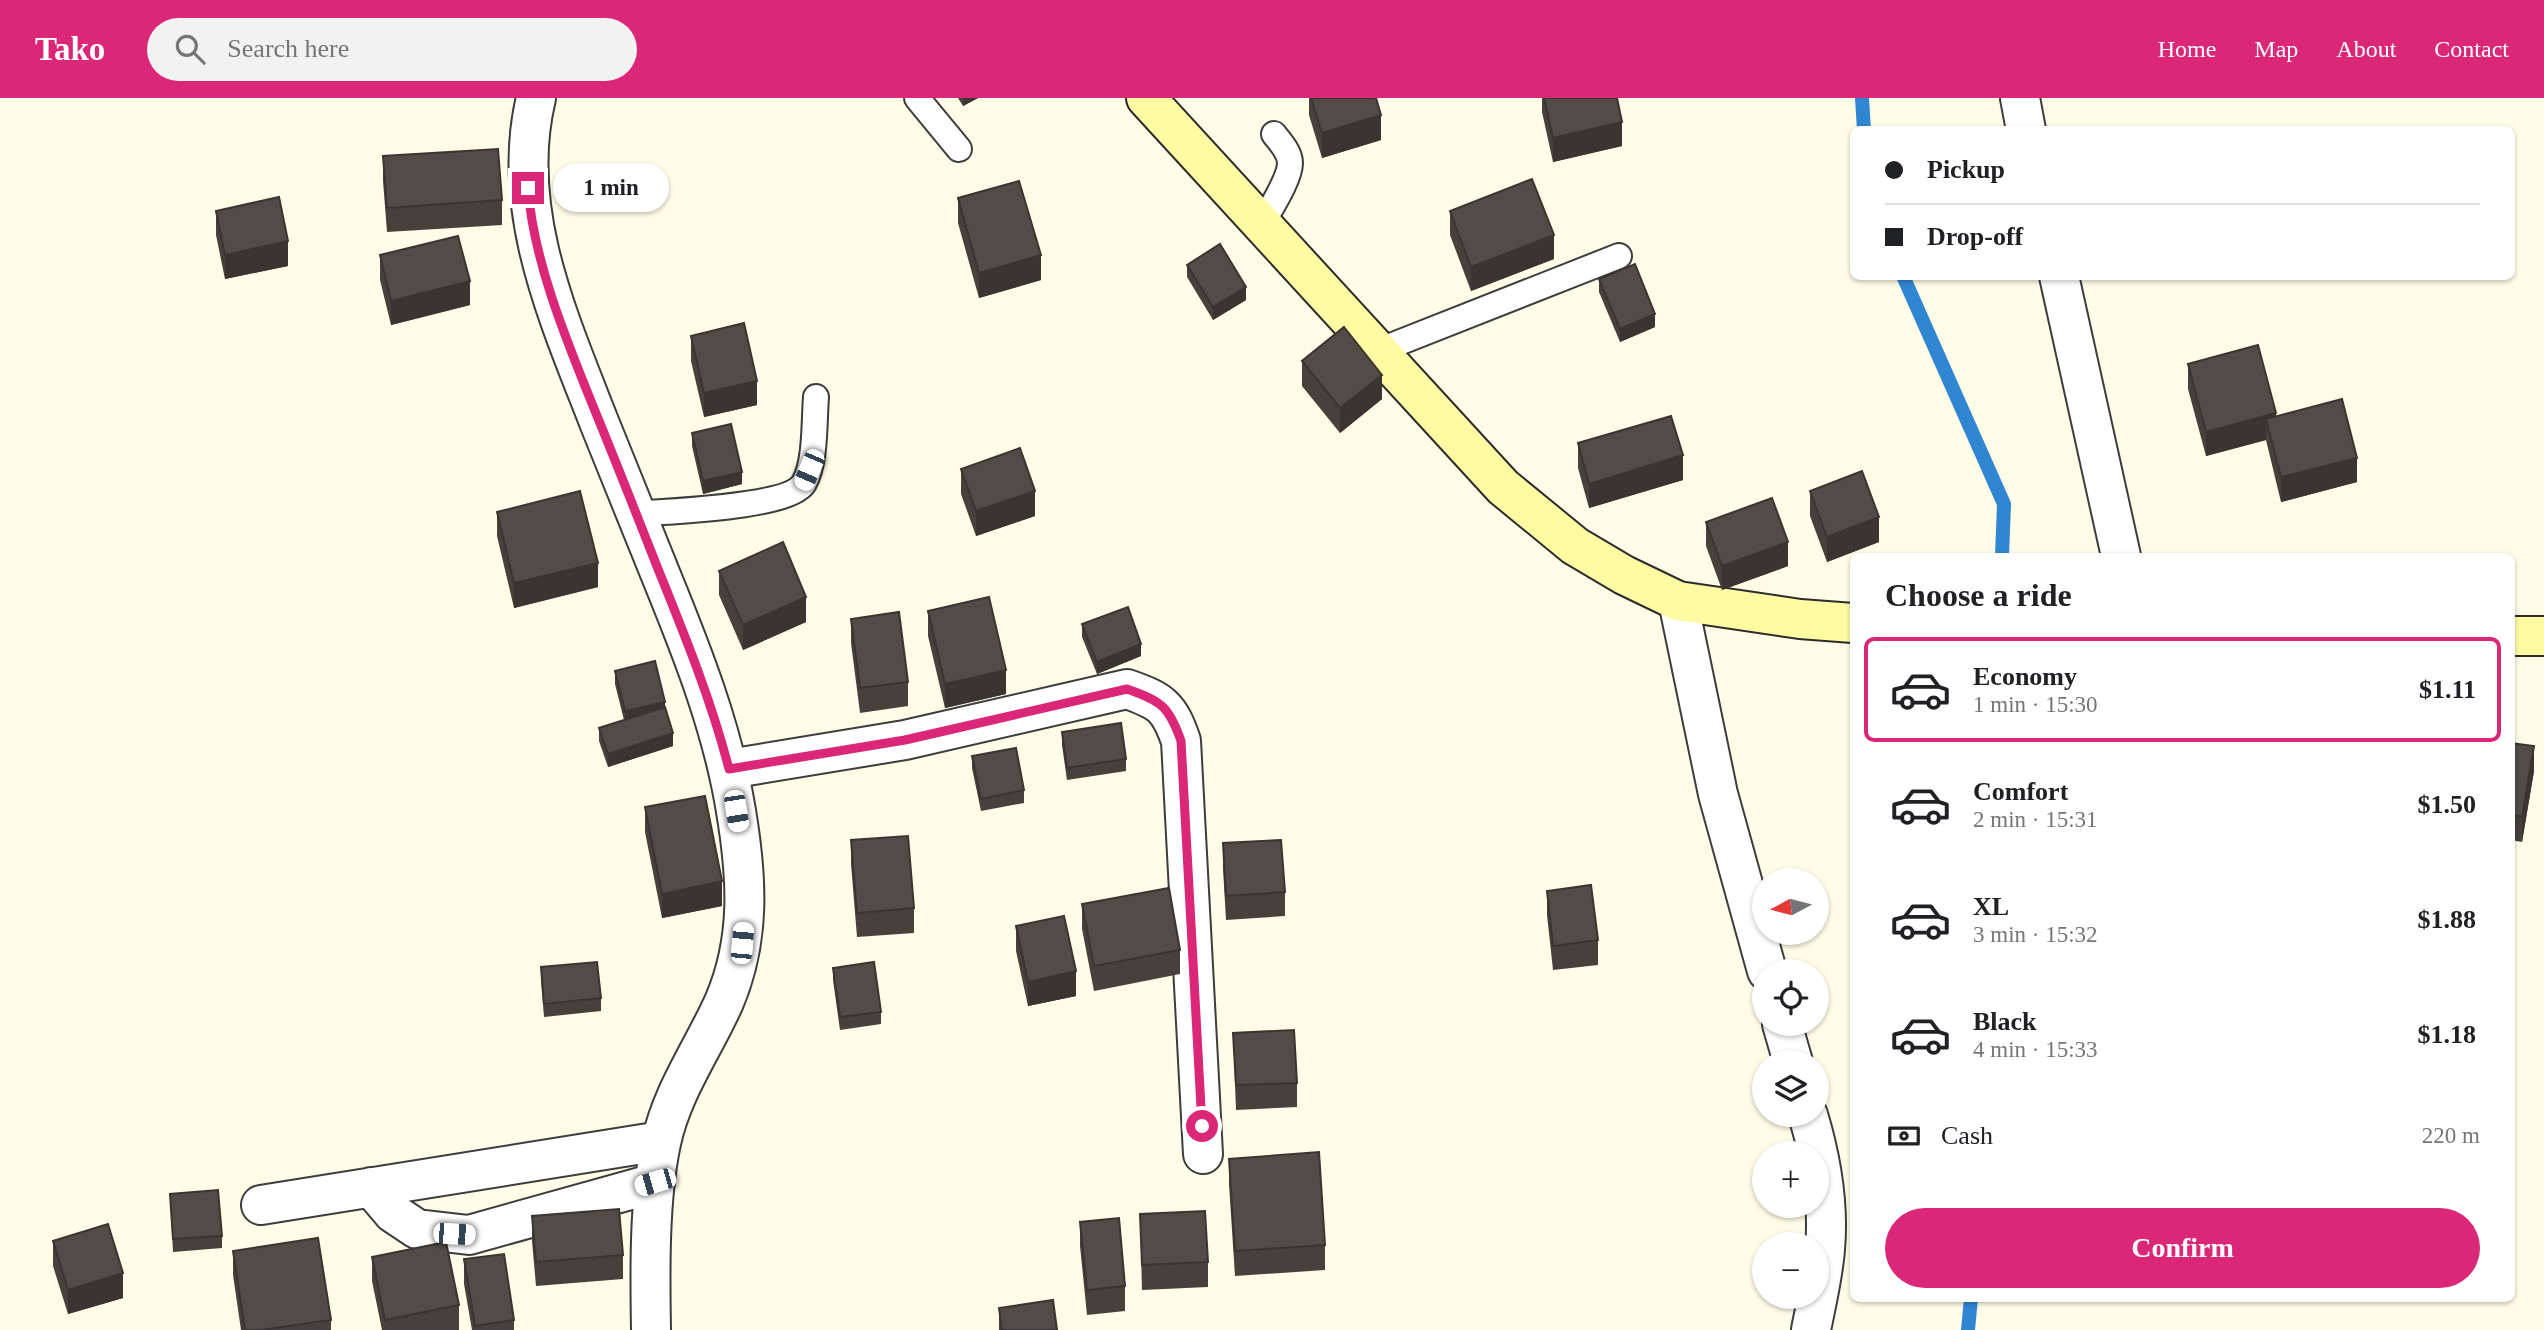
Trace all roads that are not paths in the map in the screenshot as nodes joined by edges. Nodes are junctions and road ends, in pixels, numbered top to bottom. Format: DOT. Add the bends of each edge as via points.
graph roads {
  1 [pos="536,98"];
  2 [pos="917,98"];
  3 [pos="1146,98"];
  4 [pos="2020,98"];
  5 [pos="2025,126"];
  6 [pos="1274,134"];
  7 [pos="959,149"];
  8 [pos="1262,224"];
  9 [pos="1619,256"];
  10 [pos="2060,280"];
  11 [pos="1378,351"];
  12 [pos="816,397"];
  13 [pos="636,513"];
  14 [pos="2119,553"];
  15 [pos="1678,601"];
  16 [pos="1850,623"];
  17 [pos="2515,636"];
  18 [pos="2544,636"];
  19 [pos="729,769"];
  20 [pos="1764,959"];
  21 [pos="1812,1127"];
  22 [pos="661,1141"];
  23 [pos="1203,1154"];
  24 [pos="655,1182"];
  25 [pos="371,1188"];
  26 [pos="261,1205"];
  27 [pos="650,1330"];
  28 [pos="1811,1330"];
  1 -- 13 [label="street" via="526,165 530,211 572,352"];
  2 -- 7 [label="lane"];
  3 -- 8 [label="street"];
  4 -- 5 [label="street"];
  6 -- 8 [label="lane" via="1290,163"];
  8 -- 11 [label="street"];
  9 -- 11 [label="lane"];
  10 -- 14 [label="street"];
  11 -- 15 [label="street" via="1503,486 1575,546"];
  12 -- 13 [label="lane" via="809,470 802,486 757,503"];
  13 -- 19 [label="street" via="687,640"];
  15 -- 16 [label="street"];
  15 -- 20 [label="street" via="1718,794"];
  17 -- 18 [label="street"];
  19 -- 22 [label="street" via="744,860 742,943 723,1004 684,1077"];
  19 -- 23 [label="street" via="905,740 1127,689 1154,699 1173,718 1181,741"];
  21 -- 28 [label="street" via="1826,1205 1825,1251"];
  22 -- 24 [label="street"];
  22 -- 25 [label="street"];
  24 -- 25 [label="street" via="469,1235 417,1229 393,1213"];
  24 -- 27 [label="street"];
  25 -- 26 [label="street"];
}
